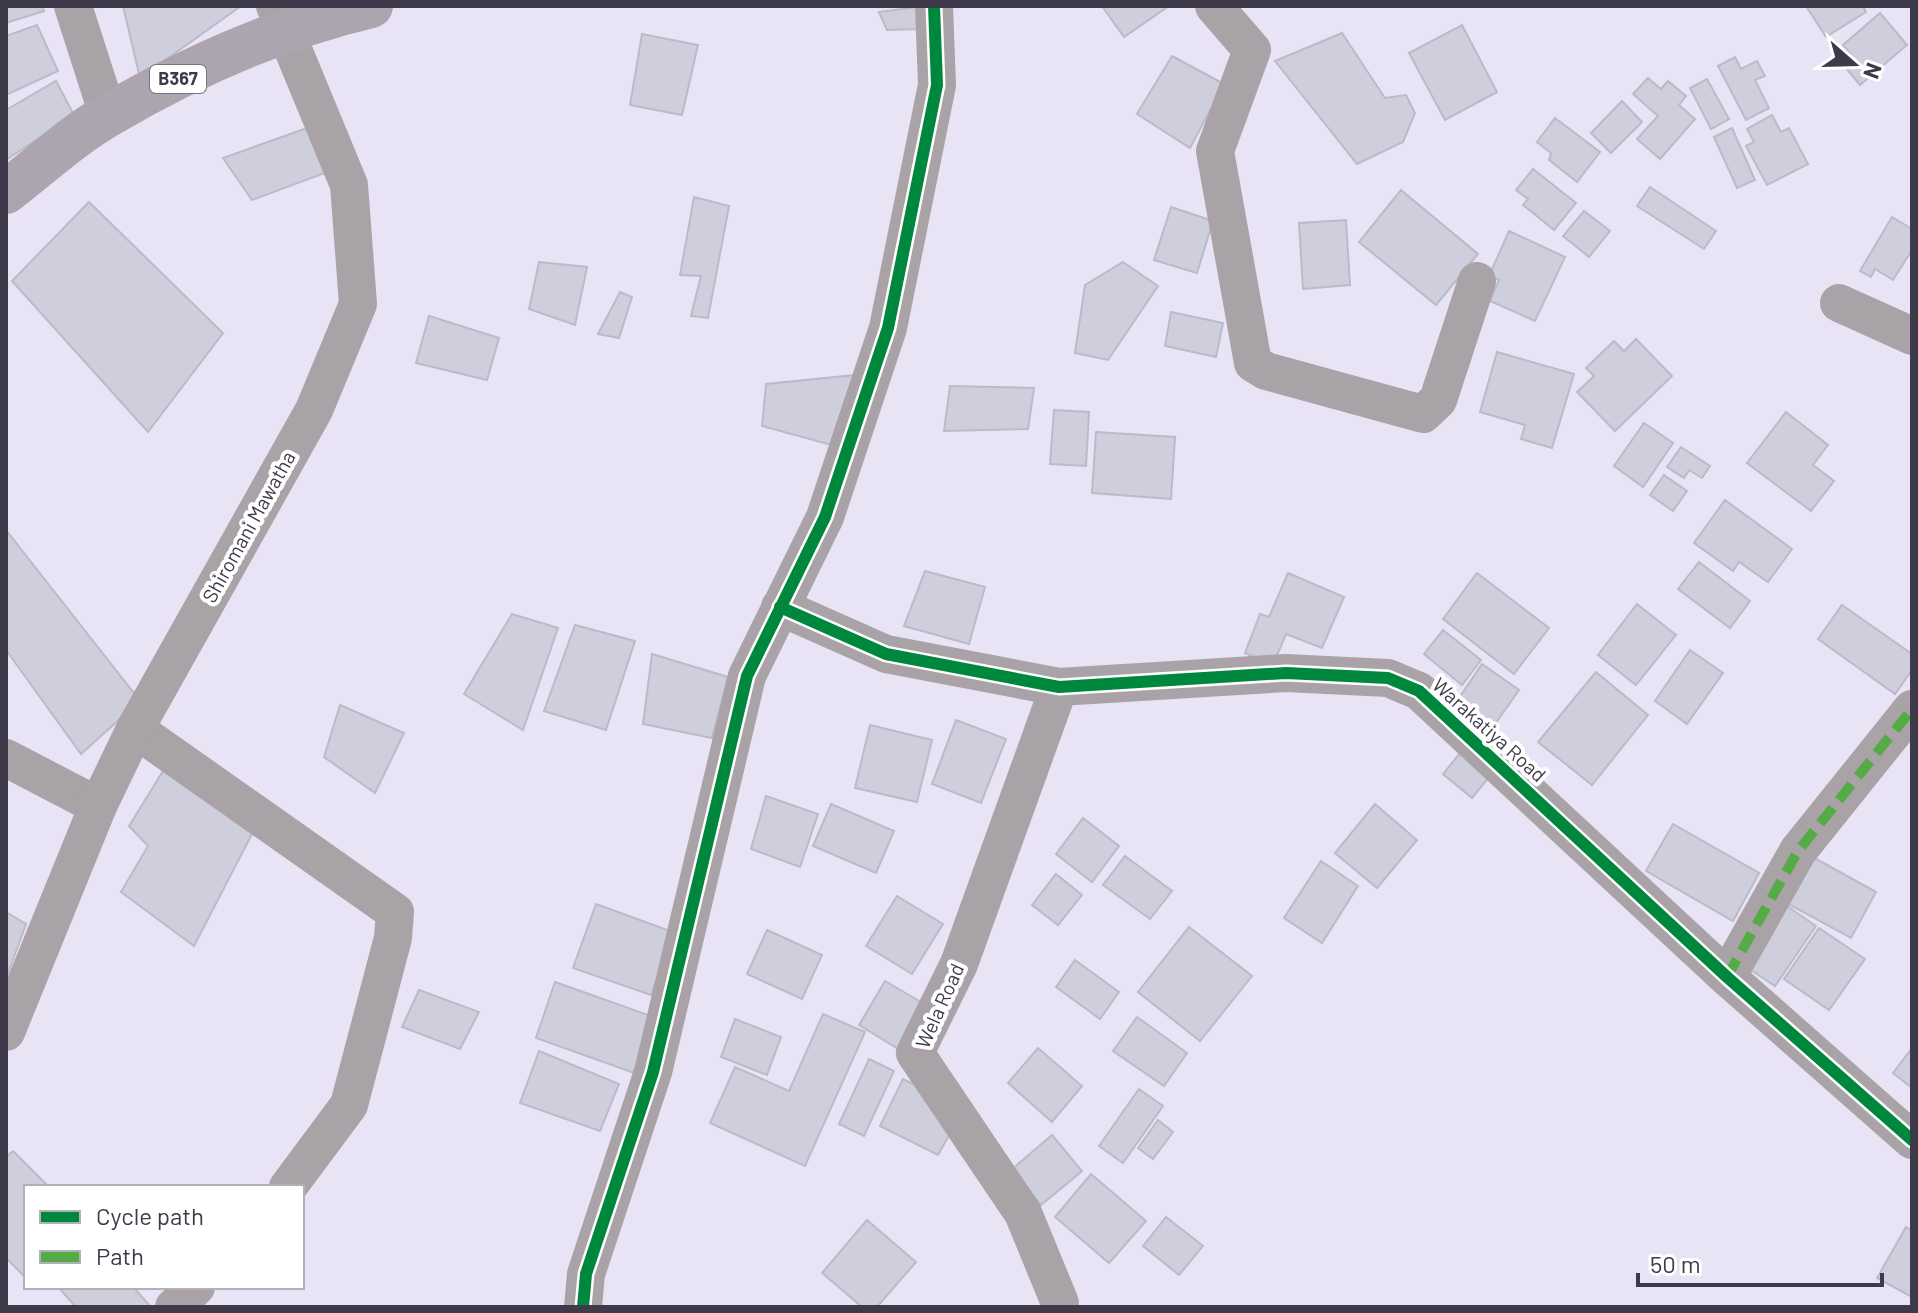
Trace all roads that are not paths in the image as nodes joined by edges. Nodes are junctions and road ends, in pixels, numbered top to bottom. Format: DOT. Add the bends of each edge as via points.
graph roads {
  1 [pos="73,6"];
  2 [pos="371,6"];
  3 [pos="934,6"];
  4 [pos="1214,6"];
  5 [pos="281,17"];
  6 [pos="108,115"];
  7 [pos="6,192"];
  8 [pos="1477,281"];
  9 [pos="1839,303"];
  10 [pos="1912,336"];
  11 [pos="780,607"];
  12 [pos="1059,687"];
  13 [pos="1908,721"];
  14 [pos="135,729"];
  15 [pos="6,758"];
  16 [pos="98,806"];
  17 [pos="1727,977"];
  18 [pos="6,1032"];
  19 [pos="1912,1140"];
  20 [pos="289,1185"];
  21 [pos="194,1289"];
  22 [pos="1060,1303"];
  23 [pos="174,1307"];
  24 [pos="583,1307"];
  1 -- 6 [label="street"];
  2 -- 5 [label="main road, B367"];
  3 -- 11 [label="street" via="937,85 888,328 825,517"];
  4 -- 8 [label="street" via="1252,50 1215,151 1253,363 1423,414 1438,400"];
  5 -- 6 [label="main road, B367"];
  5 -- 14 [label="street, Shiromani Mawatha" via="349,185 358,304 314,410"];
  6 -- 7 [label="main road, B367"];
  9 -- 10 [label="street"];
  11 -- 12 [label="street, Warakatiya Road" via="886,654"];
  11 -- 24 [label="street" via="747,676 653,1072 586,1274"];
  12 -- 17 [label="street, Warakatiya Road" via="1286,673 1388,678 1419,691"];
  12 -- 22 [label="street, Wela Road" via="959,964 915,1053 1023,1213"];
  13 -- 17 [label="street" via="1798,851"];
  14 -- 16 [label="street, Shiromani Mawatha"];
  14 -- 20 [label="street" via="395,912 393,938 349,1105"];
  15 -- 16 [label="street"];
  16 -- 18 [label="street, Shiromani Mawatha"];
  17 -- 19 [label="street, Warakatiya Road"];
  21 -- 23 [label="street"];
}
